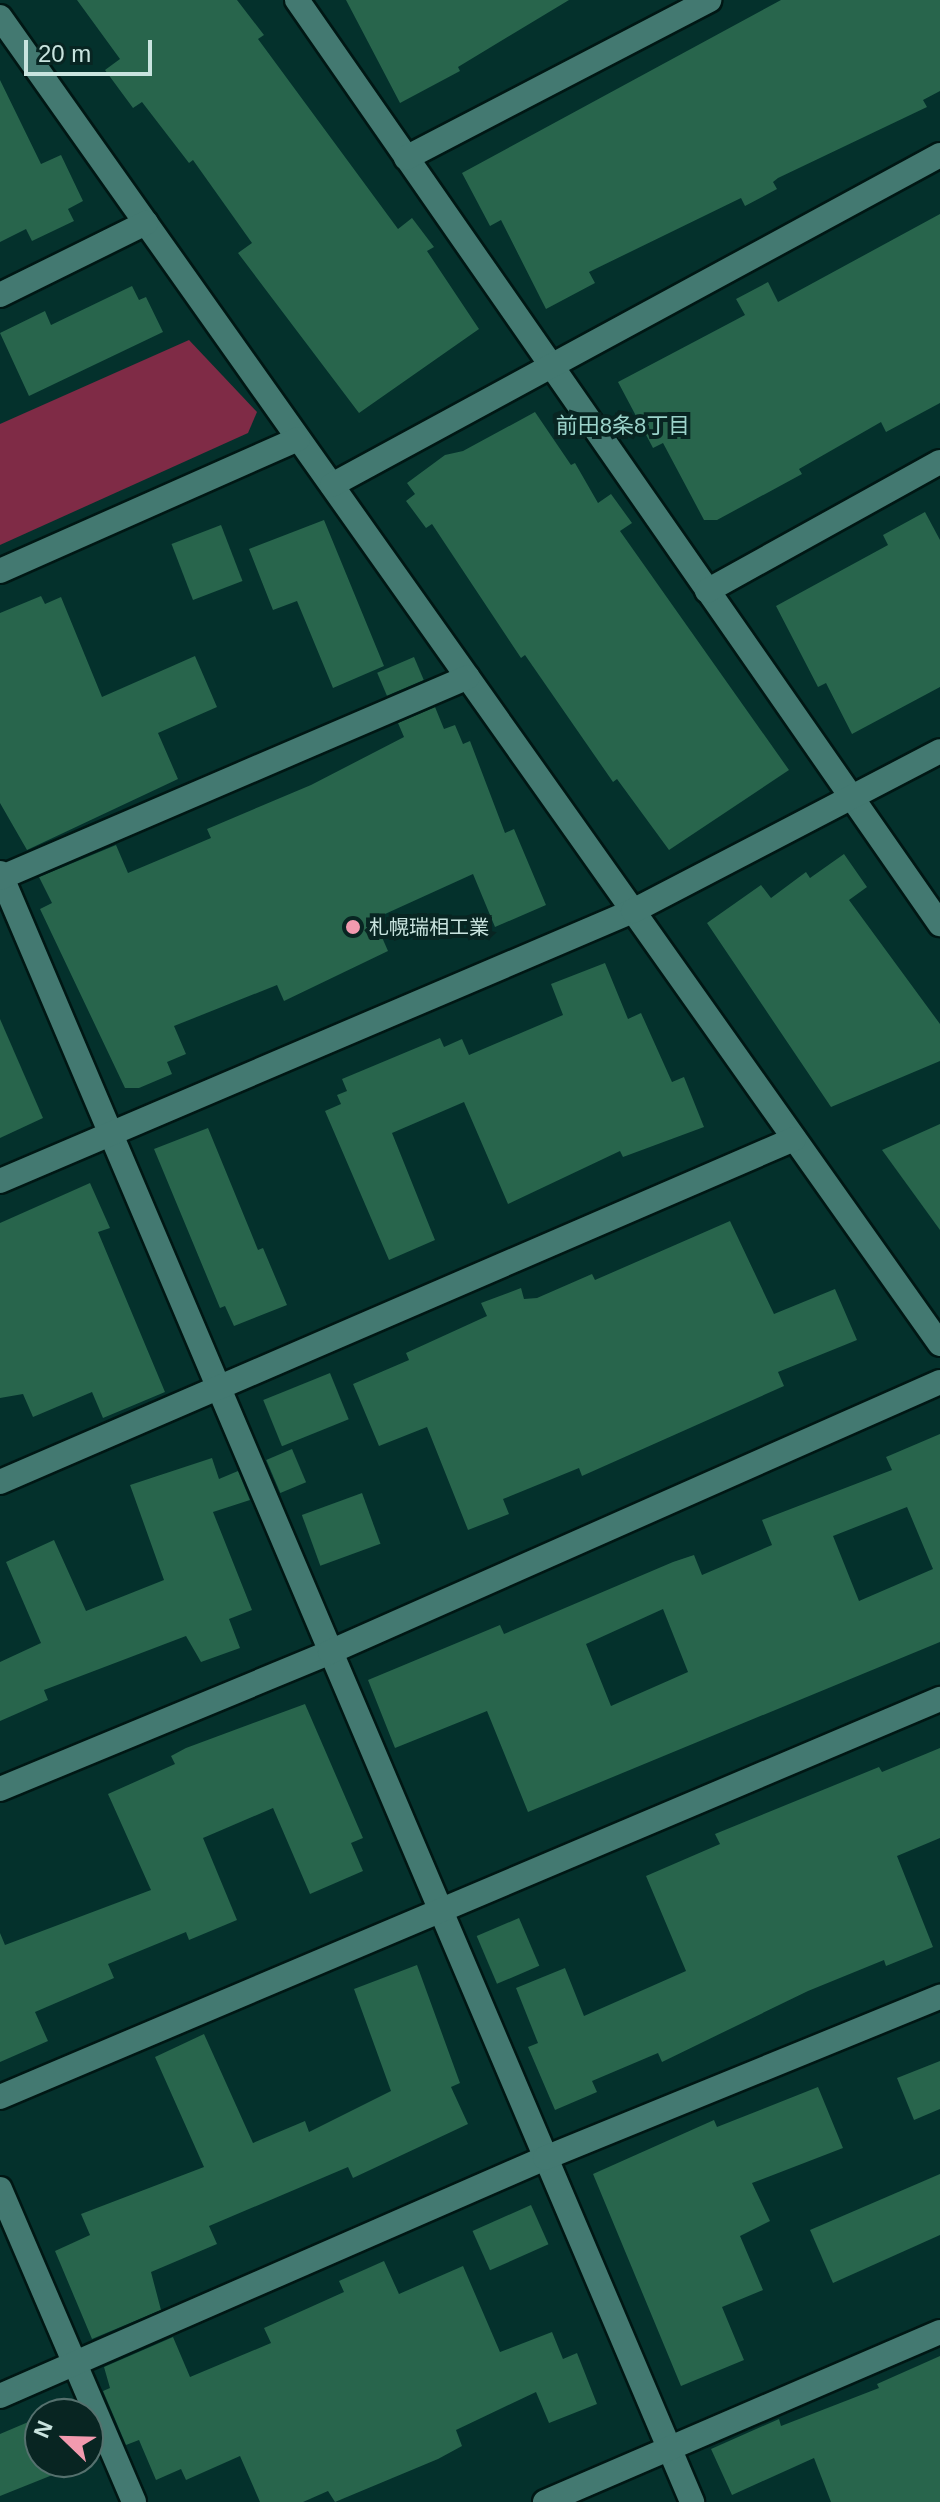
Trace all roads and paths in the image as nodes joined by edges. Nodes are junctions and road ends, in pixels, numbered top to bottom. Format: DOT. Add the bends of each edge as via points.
graph roads {
  1 [pos="297,0"];
  2 [pos="709,0"];
  3 [pos="3,27"];
  4 [pos="940,155"];
  5 [pos="406,158"];
  6 [pos="146,223"];
  7 [pos="0,295"];
  8 [pos="550,366"];
  9 [pos="298,439"];
  10 [pos="940,462"];
  11 [pos="332,485"];
  12 [pos="0,571"];
  13 [pos="707,591"];
  14 [pos="468,677"];
  15 [pos="940,751"];
  16 [pos="853,799"];
  17 [pos="1,876"];
  18 [pos="633,911"];
  19 [pos="940,924"];
  20 [pos="110,1134"];
  21 [pos="794,1139"];
  22 [pos="0,1181"];
  23 [pos="937,1335"];
  24 [pos="940,1382"];
  25 [pos="219,1389"];
  26 [pos="0,1482"];
  27 [pos="330,1652"];
  28 [pos="940,1699"];
  29 [pos="0,1789"];
  30 [pos="440,1910"];
  31 [pos="940,1997"];
  32 [pos="0,2097"];
  33 [pos="545,2158"];
  34 [pos="0,2189"];
  35 [pos="940,2332"];
  36 [pos="75,2364"];
  37 [pos="0,2396"];
  38 [pos="670,2451"];
  39 [pos="134,2502"];
  40 [pos="545,2502"];
  41 [pos="692,2502"];
  1 -- 5 [label="street"];
  2 -- 5 [label="street"];
  3 -- 6 [label="street"];
  4 -- 8 [label="street"];
  5 -- 8 [label="street"];
  6 -- 7 [label="street"];
  6 -- 9 [label="street"];
  8 -- 11 [label="street"];
  8 -- 13 [label="street"];
  9 -- 11 [label="street"];
  9 -- 12 [label="street"];
  10 -- 13 [label="street"];
  11 -- 14 [label="street"];
  13 -- 16 [label="street"];
  14 -- 17 [label="street"];
  14 -- 18 [label="street"];
  15 -- 16 [label="street"];
  16 -- 18 [label="street"];
  16 -- 19 [label="street"];
  17 -- 20 [label="street"];
  18 -- 20 [label="street"];
  18 -- 21 [label="street"];
  20 -- 22 [label="street"];
  20 -- 25 [label="street"];
  21 -- 23 [label="street"];
  21 -- 25 [label="street"];
  24 -- 27 [label="street"];
  25 -- 26 [label="street"];
  25 -- 27 [label="street"];
  27 -- 29 [label="street"];
  27 -- 30 [label="street"];
  28 -- 30 [label="street"];
  30 -- 32 [label="street"];
  30 -- 33 [label="street"];
  31 -- 33 [label="street"];
  33 -- 36 [label="street"];
  33 -- 38 [label="street"];
  34 -- 36 [label="street"];
  35 -- 38 [label="street"];
  36 -- 37 [label="street"];
  36 -- 39 [label="street"];
  38 -- 40 [label="street"];
  38 -- 41 [label="street"];
}
